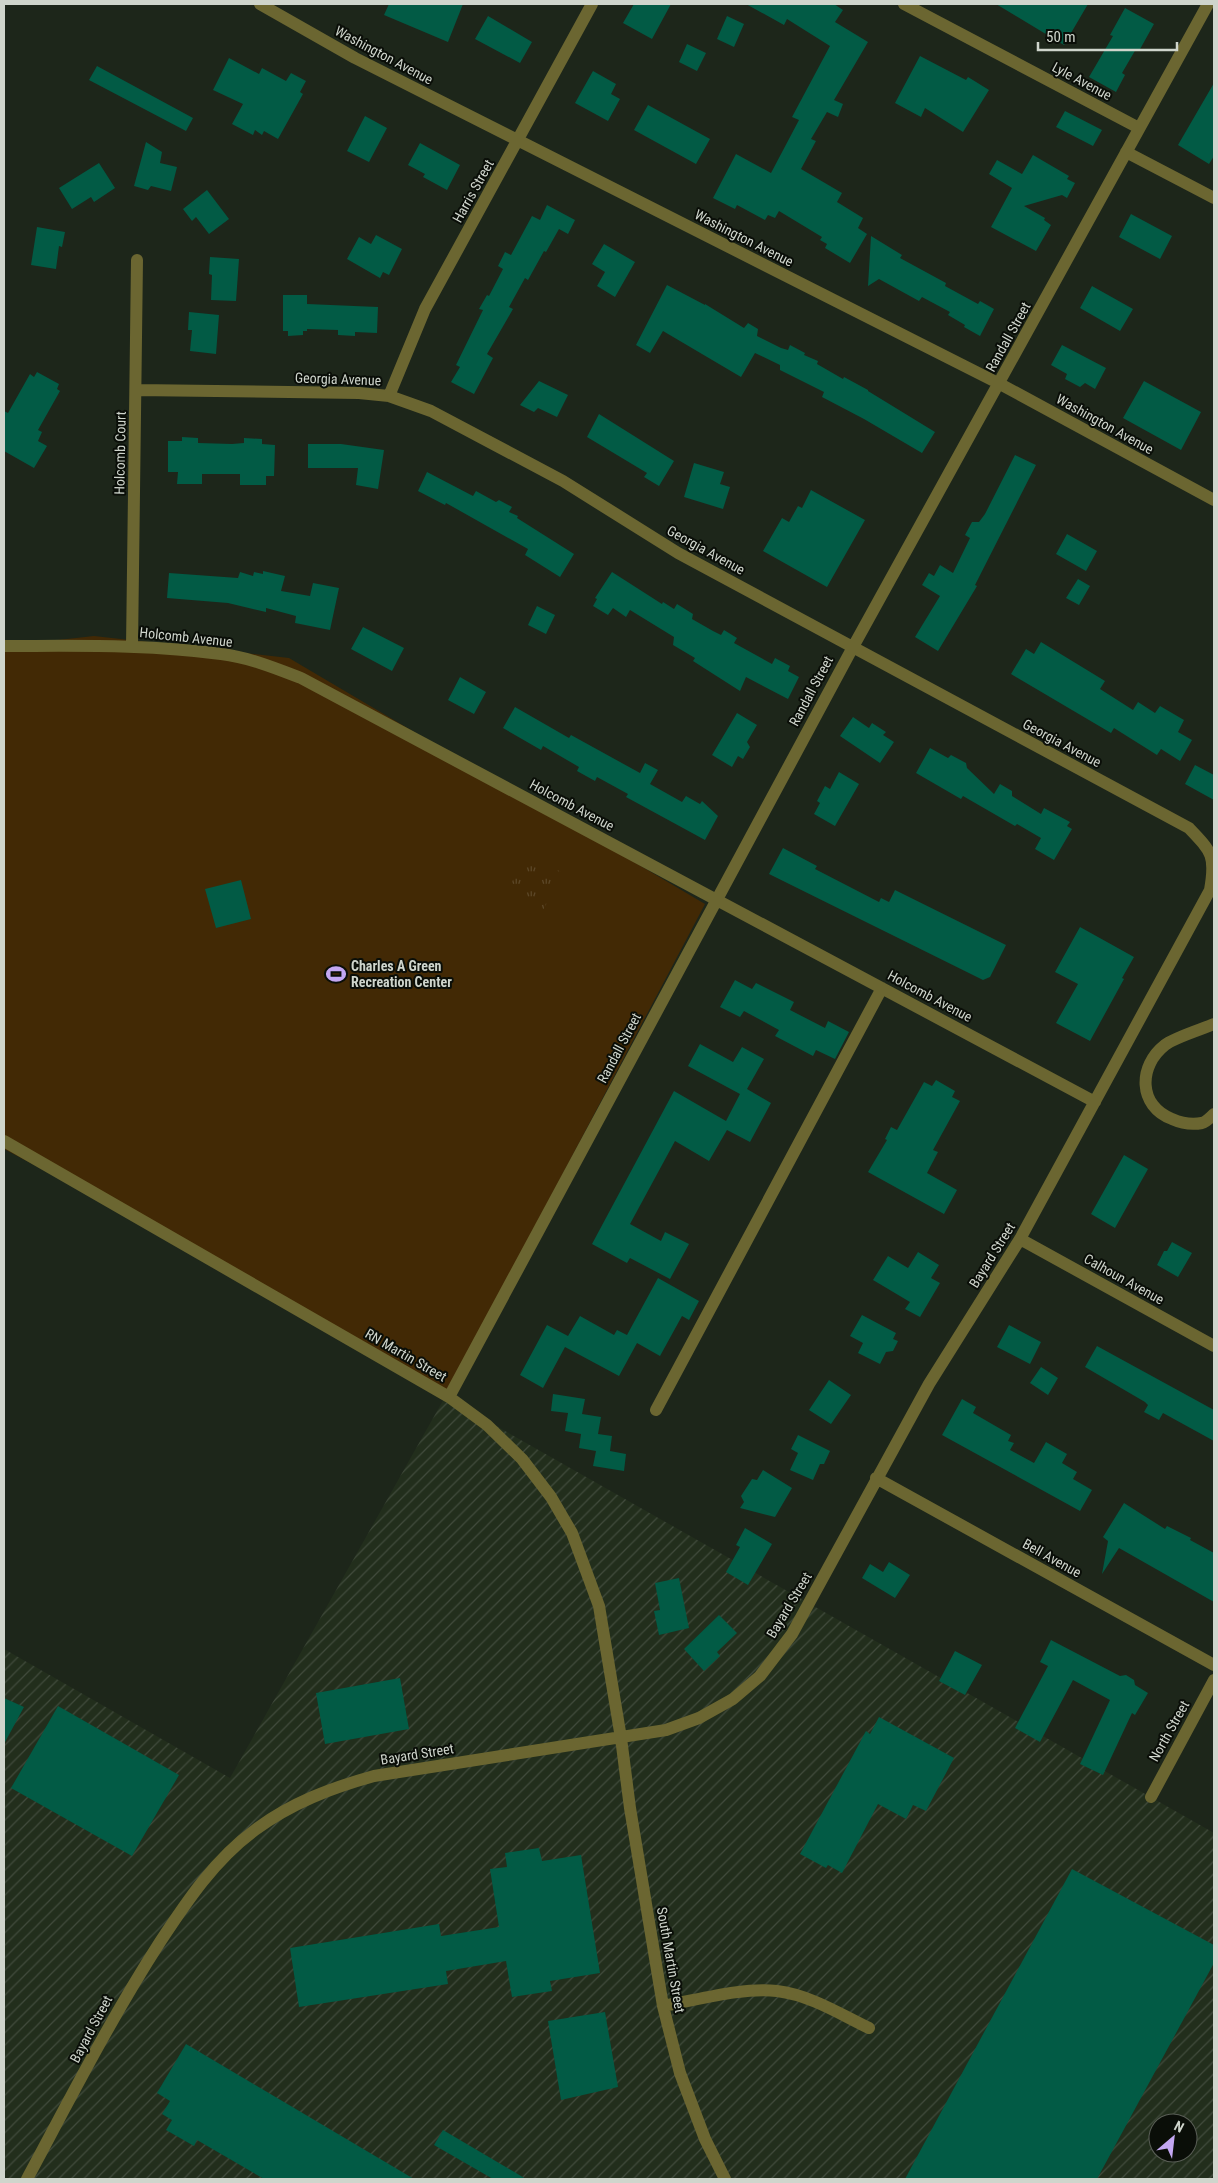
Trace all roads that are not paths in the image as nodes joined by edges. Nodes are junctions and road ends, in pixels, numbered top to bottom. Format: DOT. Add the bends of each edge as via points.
graph roads {
  1 [pos="260,4"];
  2 [pos="592,4"];
  3 [pos="904,4"];
  4 [pos="1208,4"];
  5 [pos="1140,128"];
  6 [pos="517,140"];
  7 [pos="1126,152"];
  8 [pos="1214,198"];
  9 [pos="137,260"];
  10 [pos="1000,384"];
  11 [pos="136,390"];
  12 [pos="390,396"];
  13 [pos="1214,500"];
  14 [pos="4,646"];
  15 [pos="132,647"];
  16 [pos="852,647"];
  17 [pos="1214,869"];
  18 [pos="716,899"];
  19 [pos="882,988"];
  20 [pos="1214,1024"];
  21 [pos="1095,1102"];
  22 [pos="1214,1114"];
  23 [pos="4,1141"];
  24 [pos="1020,1239"];
  25 [pos="1214,1346"];
  26 [pos="449,1397"];
  27 [pos="656,1410"];
  28 [pos="876,1478"];
  29 [pos="1214,1665"];
  30 [pos="1214,1680"];
  31 [pos="621,1738"];
  32 [pos="1151,1797"];
  33 [pos="663,2006"];
  34 [pos="869,2028"];
  35 [pos="27,2179"];
  36 [pos="725,2179"];
  1 -- 6 [label="street, Washington Avenue" via="355,58"];
  2 -- 6 [label="street, Harris Street"];
  3 -- 5 [label="street, Lyle Avenue"];
  4 -- 5 [label="street, Randall Street"];
  5 -- 7 [label="street, Randall Street"];
  6 -- 10 [label="street, Washington Avenue"];
  6 -- 12 [label="street, Harris Street" via="425,310"];
  7 -- 8 [label="street"];
  7 -- 10 [label="street, Randall Street"];
  9 -- 11 [label="street, Holcomb Court"];
  10 -- 13 [label="street, Washington Avenue"];
  10 -- 16 [label="street, Randall Street"];
  11 -- 12 [label="street, Georgia Avenue"];
  11 -- 15 [label="street, Holcomb Court"];
  12 -- 16 [label="street, Georgia Avenue" via="431,411 564,481 678,553"];
  14 -- 15 [label="street, Holcomb Avenue"];
  15 -- 18 [label="street, Holcomb Avenue" via="222,654 261,663 301,678"];
  16 -- 17 [label="street, Georgia Avenue" via="1189,828 1208,848"];
  16 -- 18 [label="street, Randall Street"];
  17 -- 21 [label="street, Bayard Street" via="1210,890"];
  18 -- 19 [label="street, Holcomb Avenue"];
  18 -- 26 [label="street, Randall Street"];
  19 -- 21 [label="street, Holcomb Avenue"];
  19 -- 27 [label="street"];
  20 -- 22 [label="street" via="1166,1044 1146,1071 1145,1087 1149,1102 1162,1115 1182,1123 1203,1123"];
  21 -- 24 [label="street, Bayard Street"];
  23 -- 26 [label="street, RN Martin Street"];
  24 -- 25 [label="street, Calhoun Avenue"];
  24 -- 28 [label="street, Bayard Street" via="929,1384"];
  26 -- 31 [label="street, RN Martin Street" via="487,1425 522,1459 551,1497 572,1533 599,1606"];
  28 -- 29 [label="street, Bell Avenue"];
  28 -- 31 [label="street, Bayard Street" via="792,1634 760,1676 733,1699 699,1718 666,1730"];
  30 -- 32 [label="street, North Street"];
  31 -- 33 [label="street, South Martin Street"];
  31 -- 35 [label="street, Bayard Street" via="374,1776 335,1786 297,1803 254,1830 212,1868 146,1964"];
  33 -- 34 [label="street" via="743,1992 776,1991 810,2000"];
  33 -- 36 [label="street, South Martin Street" via="680,2073 705,2139"];
}
